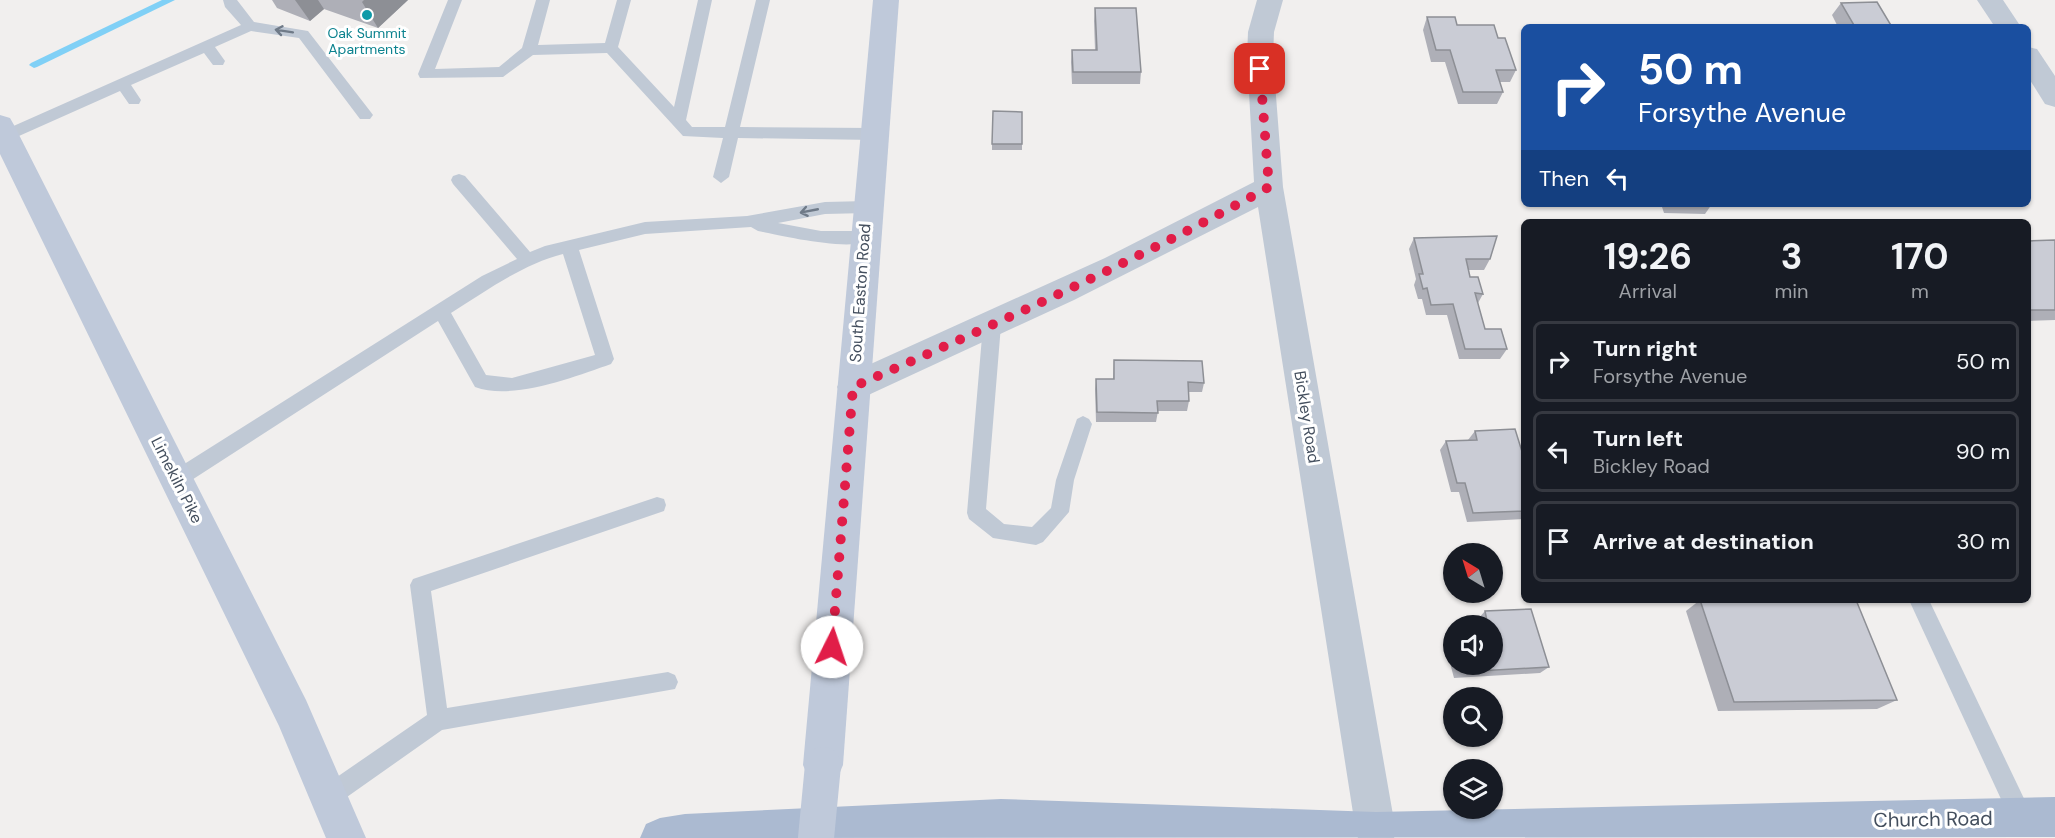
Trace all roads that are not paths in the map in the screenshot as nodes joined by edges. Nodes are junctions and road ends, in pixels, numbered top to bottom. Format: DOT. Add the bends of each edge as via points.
graph roads {
  1 [pos="230,0"];
  2 [pos="455,0"];
  3 [pos="543,0"];
  4 [pos="624,0"];
  5 [pos="705,0"];
  6 [pos="763,0"];
  7 [pos="885,0"];
  8 [pos="1270,0"];
  9 [pos="1990,0"];
  10 [pos="2006,24"];
  11 [pos="250,26"];
  12 [pos="206,45"];
  13 [pos="611,48"];
  14 [pos="529,50"];
  15 [pos="218,61"];
  16 [pos="2031,61"];
  17 [pos="123,83"];
  18 [pos="2055,97"];
  19 [pos="134,100"];
  20 [pos="365,115"];
  21 [pos="678,122"];
  22 [pos="3,131"];
  23 [pos="731,134"];
  24 [pos="874,134"];
  25 [pos="721,177"];
  26 [pos="459,180"];
  27 [pos="1269,187"];
  28 [pos="867,207"];
  29 [pos="747,222"];
  30 [pos="864,237"];
  31 [pos="569,246"];
  32 [pos="528,261"];
  33 [pos="441,311"];
  34 [pos="992,325"];
  35 [pos="853,387"];
  36 [pos="1083,424"];
  37 [pos="177,479"];
  38 [pos="657,505"];
  39 [pos="1921,603"];
  40 [pos="668,682"];
  41 [pos="438,720"];
  42 [pos="329,796"];
  43 [pos="2036,824"];
  44 [pos="1770,831"];
  45 [pos="1234,833"];
  46 [pos="1351,834"];
  47 [pos="346,838"];
  48 [pos="660,838"];
  49 [pos="816,838"];
  1 -- 11 [label="lane"];
  2 -- 14 [label="lane" via="425,74 503,72"];
  3 -- 14 [label="lane"];
  4 -- 13 [label="lane"];
  5 -- 21 [label="lane"];
  6 -- 23 [label="lane"];
  7 -- 24 [label="main road, South Easton Road"];
  8 -- 27 [label="street, Bickley Road" via="1261,32 1260,57"];
  9 -- 10 [label="street"];
  11 -- 12 [label="lane"];
  20 -- 11 [label="lane, one-way" via="303,34"];
  12 -- 15 [label="lane"];
  12 -- 17 [label="lane"];
  13 -- 14 [label="lane"];
  13 -- 21 [label="lane"];
  16 -- 18 [label="street"];
  17 -- 19 [label="lane"];
  17 -- 22 [label="lane"];
  21 -- 23 [label="lane" via="688,132"];
  22 -- 37 [label="main road, Limekiln Pike"];
  23 -- 24 [label="lane"];
  23 -- 25 [label="lane"];
  24 -- 28 [label="main road, South Easton Road"];
  26 -- 32 [label="lane"];
  27 -- 34 [label="street" via="1185,233"];
  27 -- 46 [label="street, Bickley Road"];
  28 -- 29 [label="lane, one-way" via="825,208"];
  28 -- 30 [label="main road, South Easton Road"];
  29 -- 30 [label="lane" via="821,237"];
  29 -- 31 [label="lane" via="645,228"];
  30 -- 35 [label="main road, South Easton Road"];
  31 -- 32 [label="lane"];
  31 -- 33 [label="lane" via="605,359 512,385 481,382"];
  32 -- 33 [label="lane"];
  33 -- 37 [label="lane"];
  34 -- 35 [label="street"];
  34 -- 36 [label="lane" via="976,513 1000,532 1036,536 1060,512 1065,480"];
  35 -- 49 [label="main road, South Easton Road, bridge"];
  37 -- 42 [label="main road, Limekiln Pike" via="293,713"];
  38 -- 41 [label="lane" via="420,585"];
  39 -- 43 [label="lane"];
  40 -- 41 [label="lane"];
  41 -- 42 [label="lane"];
  42 -- 47 [label="main road, Limekiln Pike"];
  43 -- 44 [label="main road, Church Road"];
  44 -- 46 [label="main road, Church Road"];
  45 -- 46 [label="main road, Church Road"];
  45 -- 48 [label="main road, Church Road" via="1001,819"];
}
